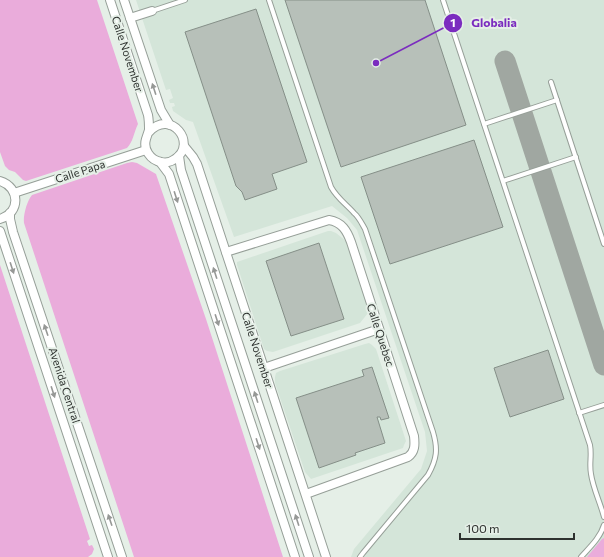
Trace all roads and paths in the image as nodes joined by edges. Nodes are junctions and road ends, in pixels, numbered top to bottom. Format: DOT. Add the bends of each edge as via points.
graph roads {
  1 [pos="110,0"];
  2 [pos="124,0"];
  3 [pos="185,0"];
  4 [pos="269,0"];
  5 [pos="443,0"];
  6 [pos="152,11"];
  7 [pos="130,18"];
  8 [pos="551,82"];
  9 [pos="557,100"];
  10 [pos="484,124"];
  11 [pos="170,125"];
  12 [pos="149,132"];
  13 [pos="184,146"];
  14 [pos="146,150"];
  15 [pos="179,156"];
  16 [pos="576,157"];
  17 [pos="160,162"];
  18 [pos="1,180"];
  19 [pos="503,181"];
  20 [pos="14,193"];
  21 [pos="10,213"];
  22 [pos="0,219"];
  23 [pos="0,231"];
  24 [pos="604,244"];
  25 [pos="226,252"];
  26 [pos="379,329"];
  27 [pos="264,368"];
  28 [pos="604,405"];
  29 [pos="580,413"];
  30 [pos="306,494"];
  31 [pos="604,517"];
  32 [pos="604,526"];
  33 [pos="108,557"];
  34 [pos="122,557"];
  35 [pos="295,557"];
  36 [pos="309,557"];
  37 [pos="326,557"];
  38 [pos="360,557"];
  39 [pos="581,557"];
  1 -- 12 [label="street, Calle November" via="148,115"];
  2 -- 7 [label="street, Calle November"];
  3 -- 6 [label="lane"];
  4 -- 38 [label="lane" via="331,187 356,214 365,229 436,445 435,461 428,475"];
  5 -- 10 [label="lane"];
  6 -- 7 [label="street, Calle November"];
  11 -- 7 [label="street, Calle November, one-way" via="161,110"];
  8 -- 9 [label="lane"];
  9 -- 10 [label="lane"];
  9 -- 16 [label="lane"];
  10 -- 19 [label="lane"];
  11 -- 12 [label="street" via="160,124"];
  11 -- 13 [label="street" via="179,130"];
  12 -- 14 [label="street"];
  13 -- 15 [label="street"];
  13 -- 25 [label="street, Calle November" via="197,164"];
  14 -- 17 [label="street" via="154,160"];
  14 -- 20 [label="street, Calle Papa"];
  15 -- 17 [label="street" via="170,162"];
  36 -- 15 [label="street, Calle November, one-way" via="181,170"];
  16 -- 19 [label="lane"];
  16 -- 24 [label="lane"];
  17 -- 35 [label="street, one-way" via="169,174"];
  18 -- 20 [label="street"];
  19 -- 29 [label="lane"];
  20 -- 21 [label="street" via="15,204"];
  21 -- 22 [label="street"];
  34 -- 21 [label="street, Avenida Central, one-way" via="13,232"];
  23 -- 33 [label="street, Avenida Central, one-way"];
  25 -- 26 [label="street, Calle Quebec" via="329,220 340,224 348,234"];
  25 -- 27 [label="street, Calle November"];
  26 -- 27 [label="street"];
  26 -- 30 [label="street, Calle Quebec" via="414,436 414,450 408,457"];
  27 -- 30 [label="street, Calle November"];
  28 -- 29 [label="lane"];
  29 -- 31 [label="lane" via="592,453 592,479"];
  30 -- 37 [label="street, Calle November"];
  32 -- 39 [label="lane" via="597,539"];
}
